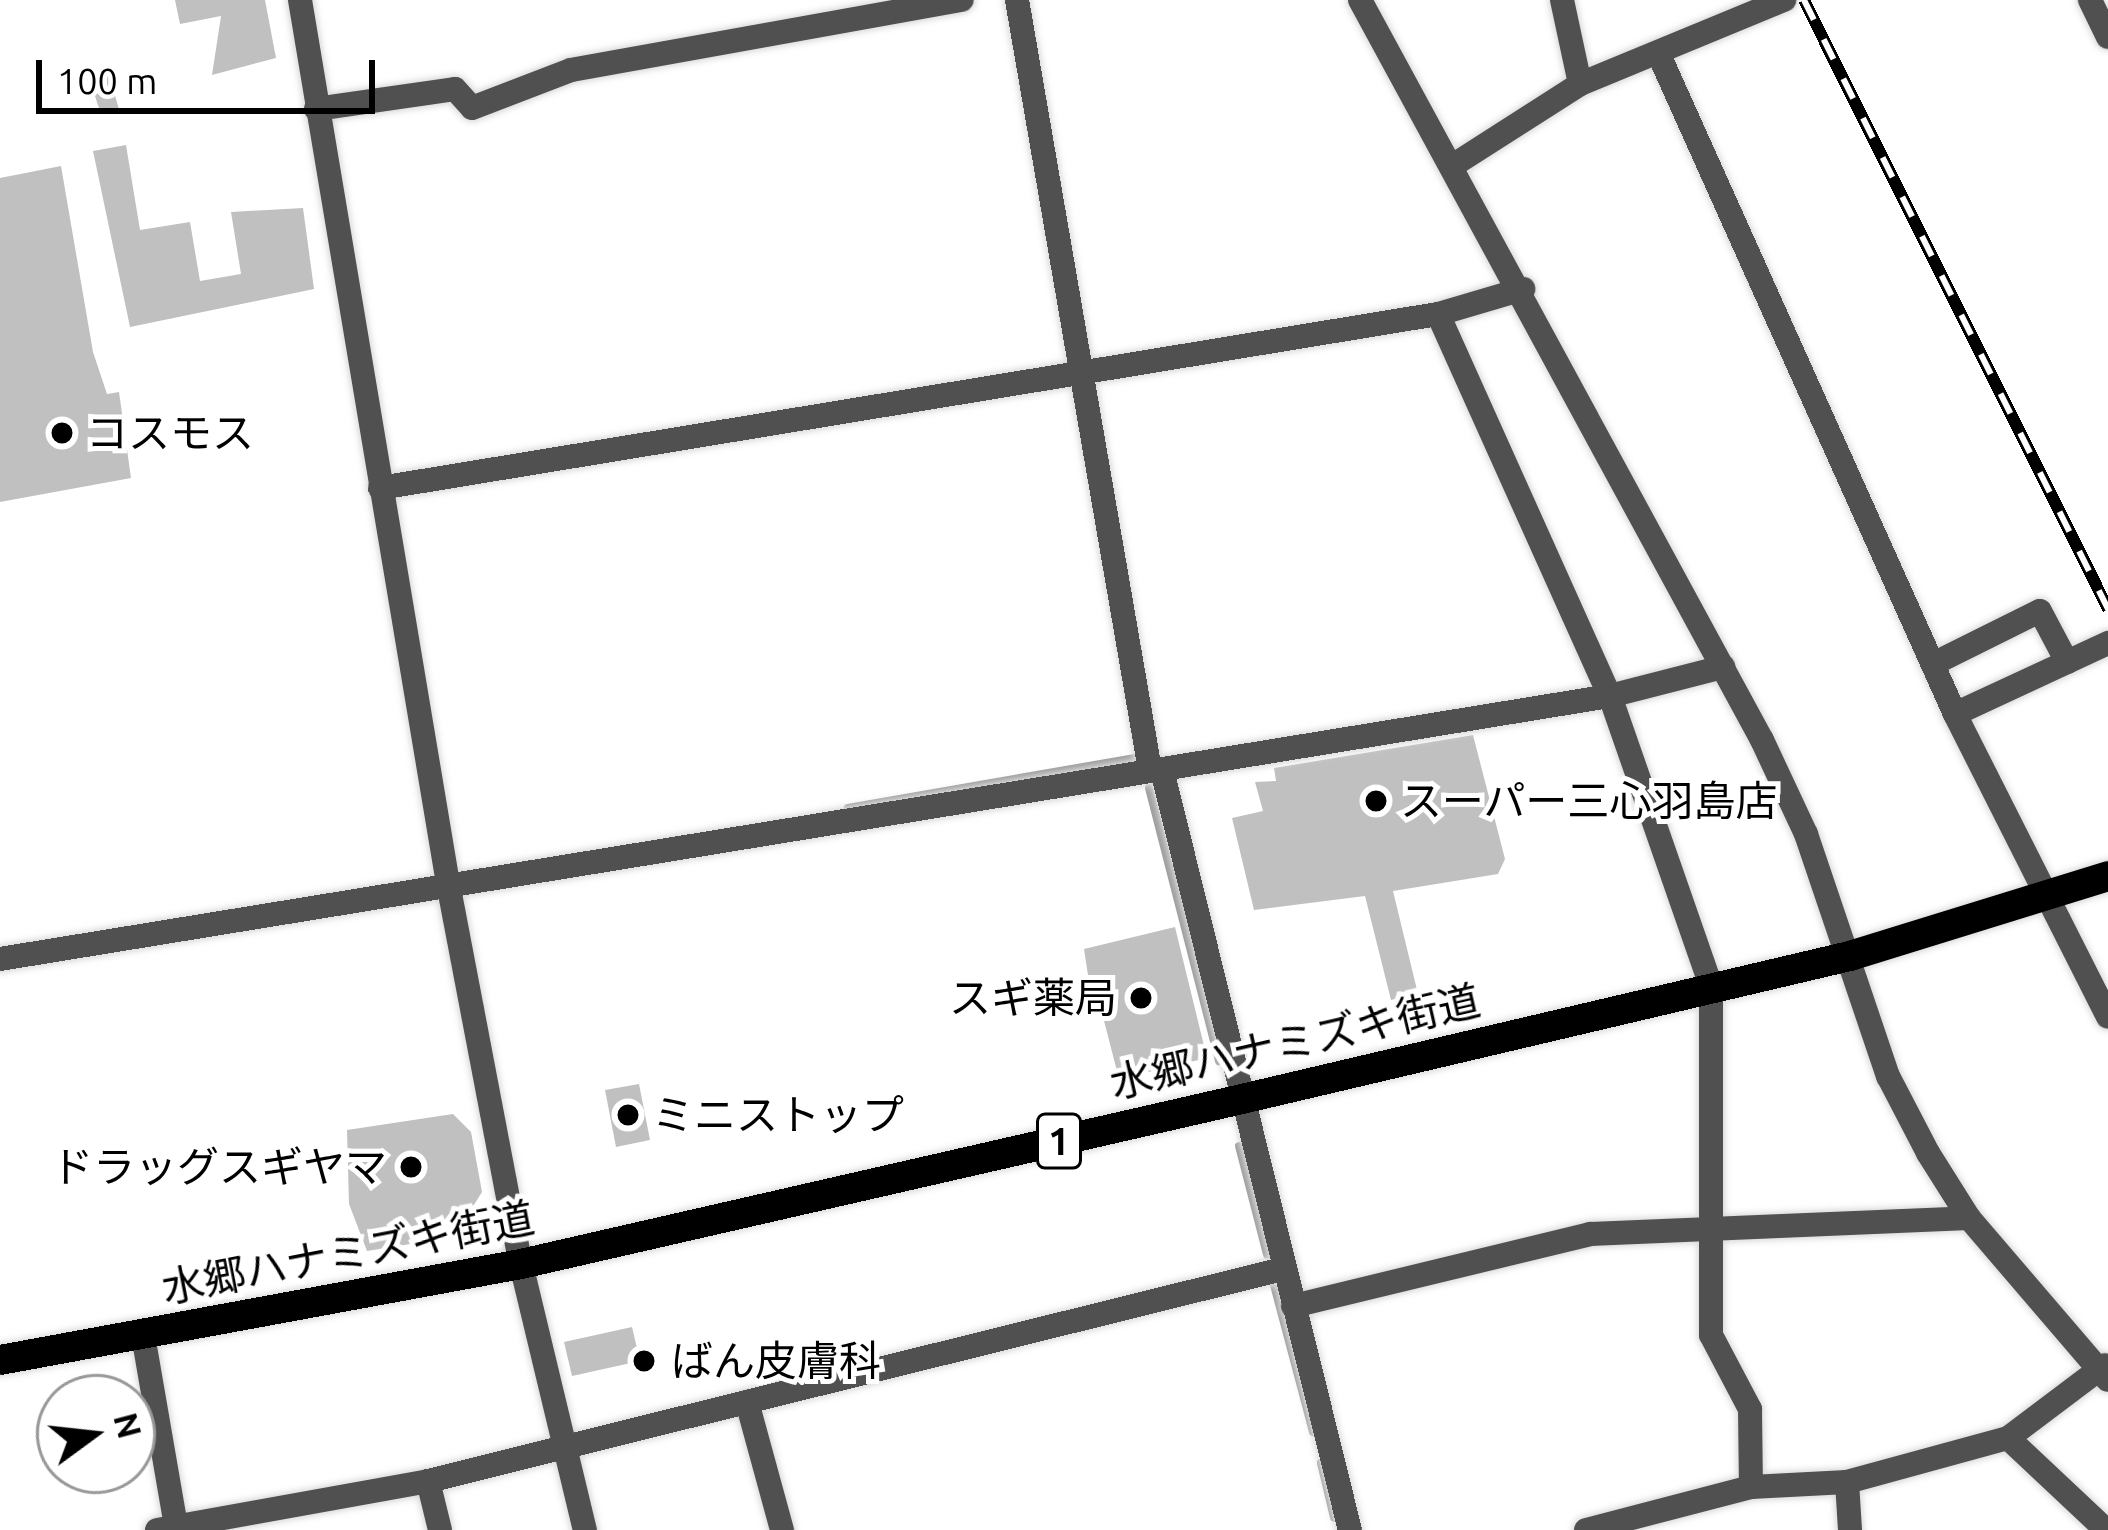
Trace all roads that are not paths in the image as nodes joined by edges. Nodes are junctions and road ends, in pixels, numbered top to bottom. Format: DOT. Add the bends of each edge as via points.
graph roads {
  1 [pos="300,0"];
  2 [pos="962,0"];
  3 [pos="1017,0"];
  4 [pos="1360,0"];
  5 [pos="1562,0"];
  6 [pos="1784,0"];
  7 [pos="2090,0"];
  8 [pos="2108,37"];
  9 [pos="1660,58"];
  10 [pos="1580,84"];
  11 [pos="316,110"];
  12 [pos="1452,166"];
  13 [pos="1523,290"];
  14 [pos="1438,314"];
  15 [pos="1082,374"];
  16 [pos="380,488"];
  17 [pos="2108,643"];
  18 [pos="2067,662"];
  19 [pos="1933,664"];
  20 [pos="1723,667"];
  21 [pos="1610,696"];
  22 [pos="1955,714"];
  23 [pos="1156,770"];
  24 [pos="2108,876"];
  25 [pos="448,883"];
  26 [pos="2049,898"];
  27 [pos="1850,956"];
  28 [pos="0,959"];
  29 [pos="1711,986"];
  30 [pos="2108,1017"];
  31 [pos="1242,1099"];
  32 [pos="1969,1218"];
  33 [pos="1716,1231"];
  34 [pos="521,1264"];
  35 [pos="1283,1269"];
  36 [pos="1293,1306"];
  37 [pos="142,1335"];
  38 [pos="0,1360"];
  39 [pos="2103,1372"];
  40 [pos="747,1402"];
  41 [pos="2008,1438"];
  42 [pos="565,1448"];
  43 [pos="428,1481"];
  44 [pos="1847,1482"];
  45 [pos="1750,1487"];
  46 [pos="166,1528"];
  47 [pos="440,1530"];
  48 [pos="585,1530"];
  49 [pos="782,1530"];
  50 [pos="1350,1530"];
  51 [pos="1586,1530"];
  52 [pos="1850,1530"];
  53 [pos="2106,1530"];
  1 -- 11 [label="street"];
  2 -- 11 [label="street" via="571,70 472,108 455,89"];
  3 -- 15 [label="street"];
  4 -- 12 [label="street"];
  5 -- 10 [label="street"];
  6 -- 9 [label="street"];
  7 -- 8 [label="street"];
  9 -- 10 [label="street"];
  9 -- 19 [label="street"];
  10 -- 12 [label="street"];
  11 -- 16 [label="street"];
  12 -- 13 [label="street"];
  13 -- 14 [label="street"];
  13 -- 20 [label="street"];
  14 -- 15 [label="street"];
  14 -- 21 [label="street"];
  15 -- 16 [label="street"];
  15 -- 23 [label="street"];
  16 -- 25 [label="street"];
  17 -- 18 [label="street"];
  18 -- 19 [label="street" via="2040,611"];
  18 -- 22 [label="street"];
  19 -- 22 [label="street"];
  20 -- 21 [label="street"];
  20 -- 27 [label="street" via="1806,834"];
  21 -- 23 [label="street"];
  21 -- 29 [label="street"];
  22 -- 26 [label="street"];
  23 -- 25 [label="street"];
  23 -- 31 [label="street"];
  24 -- 26 [label="main road, 水郷ハナミズキ街道 / 1"];
  25 -- 28 [label="street"];
  25 -- 34 [label="street"];
  26 -- 27 [label="main road, 水郷ハナミズキ街道 / 1"];
  26 -- 30 [label="street"];
  27 -- 29 [label="main road, 水郷ハナミズキ街道 / 1"];
  27 -- 32 [label="street" via="1888,1076"];
  29 -- 31 [label="main road, 水郷ハナミズキ街道 / 1"];
  29 -- 33 [label="street"];
  31 -- 34 [label="main road, 水郷ハナミズキ街道 / 1"];
  31 -- 35 [label="street"];
  32 -- 33 [label="street"];
  32 -- 39 [label="street"];
  33 -- 36 [label="street" via="1590,1234"];
  33 -- 45 [label="street" via="1712,1335 1750,1409"];
  34 -- 37 [label="main road, 水郷ハナミズキ街道 / 1"];
  34 -- 42 [label="street"];
  35 -- 36 [label="street"];
  35 -- 40 [label="street"];
  36 -- 50 [label="street"];
  37 -- 38 [label="main road, 水郷ハナミズキ街道 / 1"];
  37 -- 46 [label="street"];
  39 -- 41 [label="street"];
  40 -- 42 [label="street"];
  40 -- 49 [label="street"];
  41 -- 44 [label="street"];
  41 -- 53 [label="street"];
  42 -- 43 [label="street"];
  42 -- 48 [label="street"];
  43 -- 46 [label="street"];
  43 -- 47 [label="street"];
  44 -- 45 [label="street"];
  44 -- 52 [label="street"];
  45 -- 51 [label="street"];
}
